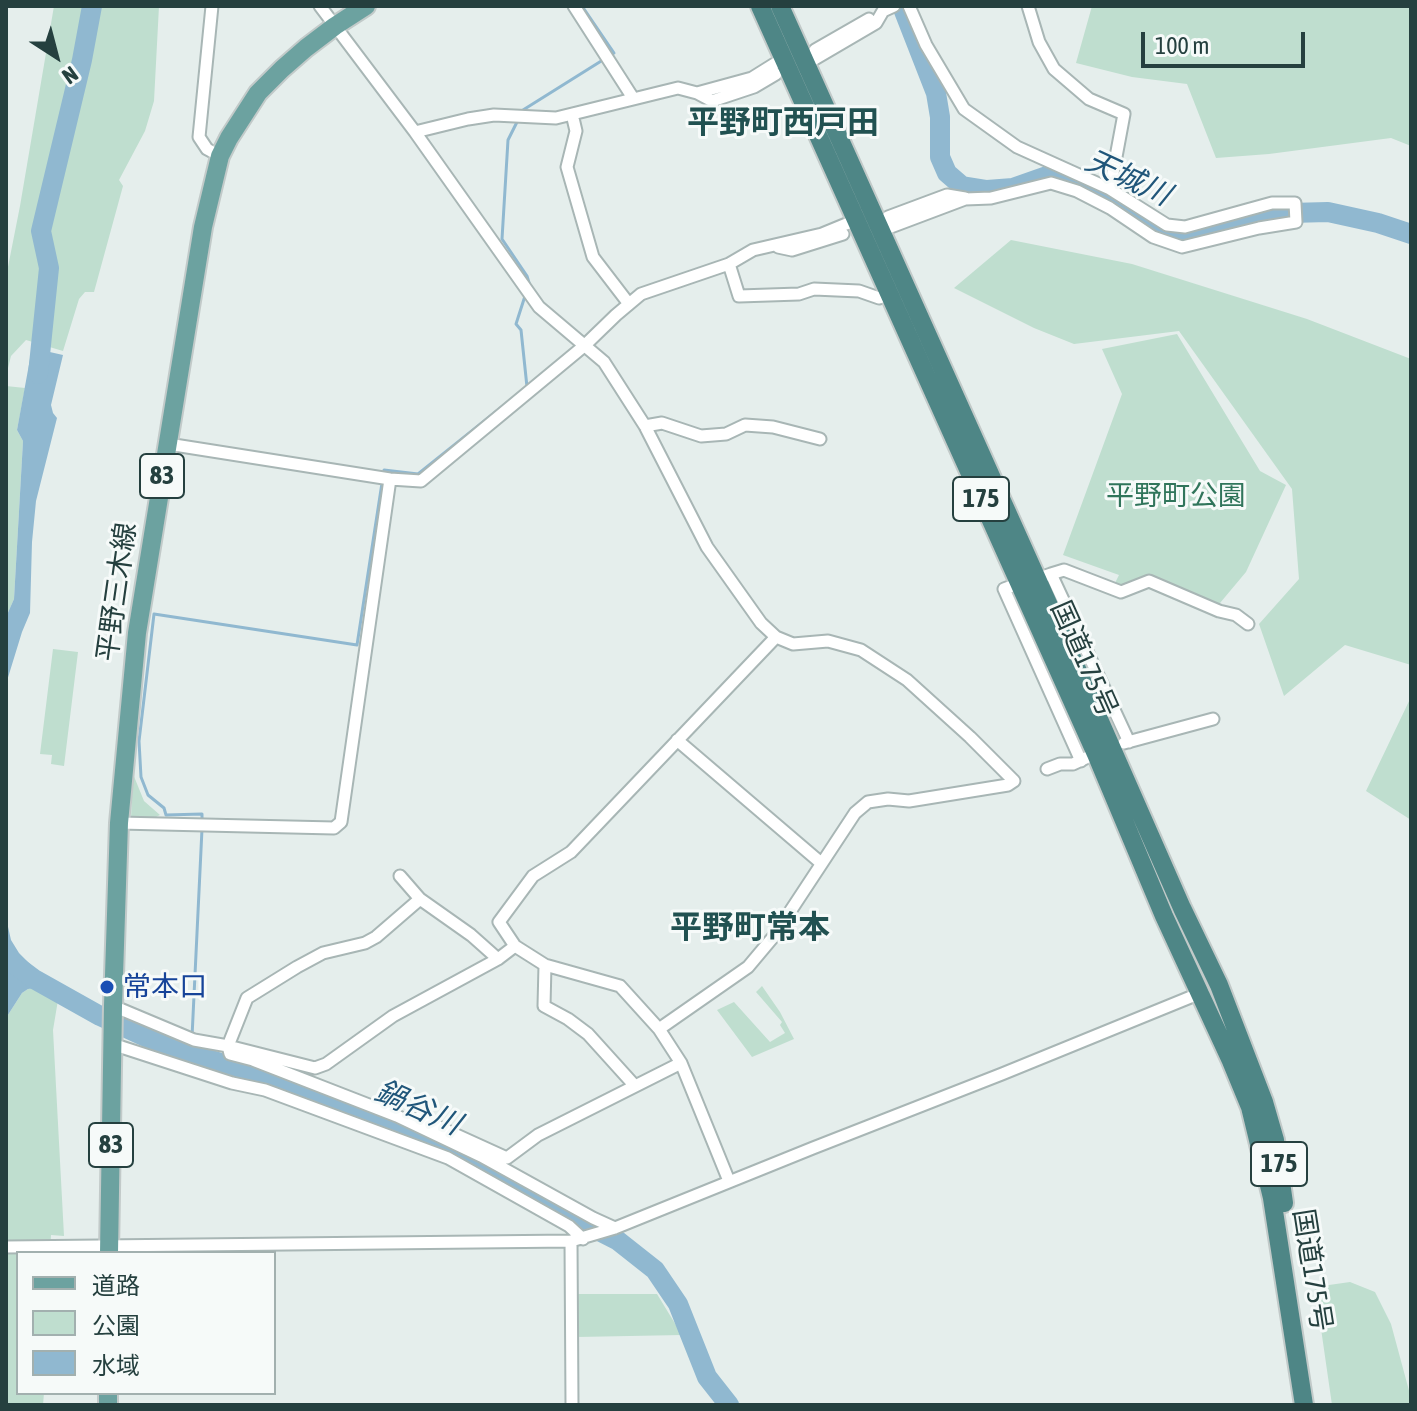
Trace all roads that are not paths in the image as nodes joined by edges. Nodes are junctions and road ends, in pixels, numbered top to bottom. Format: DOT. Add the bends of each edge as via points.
graph roads {
  1 [pos="212,6"];
  2 [pos="320,6"];
  3 [pos="366,6"];
  4 [pos="574,6"];
  5 [pos="760,6"];
  6 [pos="780,6"];
  7 [pos="909,6"];
  8 [pos="1028,6"];
  9 [pos="888,8"];
  10 [pos="335,26"];
  11 [pos="810,57"];
  12 [pos="780,66"];
  13 [pos="697,93"];
  14 [pos="633,98"];
  15 [pos="572,114"];
  16 [pos="415,132"];
  17 [pos="220,156"];
  18 [pos="1083,177"];
  19 [pos="1110,189"];
  20 [pos="1077,191"];
  21 [pos="884,224"];
  22 [pos="849,227"];
  23 [pos="774,246"];
  24 [pos="729,264"];
  25 [pos="889,295"];
  26 [pos="629,304"];
  27 [pos="584,346"];
  28 [pos="645,426"];
  29 [pos="820,439"];
  30 [pos="168,444"];
  31 [pos="390,479"];
  32 [pos="1036,578"];
  33 [pos="1248,624"];
  34 [pos="776,637"];
  35 [pos="1213,719"];
  36 [pos="677,740"];
  37 [pos="1104,751"];
  38 [pos="1047,769"];
  39 [pos="119,823"];
  40 [pos="821,863"];
  41 [pos="400,876"];
  42 [pos="420,899"];
  43 [pos="515,946"];
  44 [pos="498,959"];
  45 [pos="545,965"];
  46 [pos="1219,985"];
  47 [pos="1200,993"];
  48 [pos="113,1009"];
  49 [pos="659,1029"];
  50 [pos="112,1040"];
  51 [pos="228,1046"];
  52 [pos="681,1063"];
  53 [pos="635,1086"];
  54 [pos="397,1116"];
  55 [pos="388,1135"];
  56 [pos="729,1181"];
  57 [pos="615,1228"];
  58 [pos="577,1240"];
  59 [pos="6,1247"];
  60 [pos="109,1249"];
  61 [pos="1297,1353"];
  62 [pos="572,1405"];
  63 [pos="1304,1405"];
  1 -- 17 [label="street" via="199,137"];
  2 -- 10 [label="street"];
  3 -- 10 [label="main road, 平野三木線 / 83"];
  4 -- 14 [label="street"];
  5 -- 12 [label="highway, 国道175号 / 175"];
  6 -- 11 [label="highway, 国道175号 / 175"];
  7 -- 18 [label="street" via="964,109 1017,147"];
  8 -- 19 [label="street" via="1054,69 1089,99 1124,114"];
  9 -- 11 [label="street" via="876,23"];
  10 -- 16 [label="street"];
  10 -- 17 [label="main road, 平野三木線 / 83" via="258,93"];
  11 -- 21 [label="highway, 国道175号 / 175"];
  12 -- 13 [label="street"];
  12 -- 13 [label="street" via="754,87 712,101"];
  12 -- 22 [label="highway, 国道175号 / 175"];
  13 -- 14 [label="street" via="678,88"];
  14 -- 15 [label="street"];
  15 -- 16 [label="street" via="494,115"];
  15 -- 26 [label="street" via="576,131 567,167 593,257"];
  16 -- 27 [label="street" via="539,307"];
  17 -- 30 [label="main road, 平野三木線 / 83" via="203,227"];
  18 -- 19 [label="street"];
  18 -- 20 [label="street"];
  19 -- 20 [label="street" via="1167,225 1185,227 1272,203 1295,203 1296,222 1182,247 1153,237"];
  20 -- 21 [label="street" via="1051,183 965,199"];
  21 -- 32 [label="highway, 国道175号 / 175"];
  22 -- 23 [label="street"];
  22 -- 23 [label="street" via="792,250"];
  22 -- 25 [label="highway, 国道175号 / 175"];
  23 -- 24 [label="street" via="753,250"];
  24 -- 25 [label="street" via="739,296 814,289"];
  24 -- 26 [label="street" via="641,294"];
  25 -- 32 [label="highway, 国道175号 / 175"];
  26 -- 27 [label="street"];
  27 -- 28 [label="street" via="604,362"];
  27 -- 31 [label="street" via="421,481"];
  28 -- 29 [label="street" via="662,423 701,436 726,434 745,425 773,427"];
  28 -- 34 [label="street" via="707,547"];
  30 -- 31 [label="street"];
  30 -- 39 [label="main road, 平野三木線 / 83" via="137,633"];
  31 -- 39 [label="street" via="341,822 334,828"];
  32 -- 33 [label="street" via="1064,570 1121,592 1149,581"];
  32 -- 37 [label="highway, 国道175号 / 175"];
  32 -- 37 [label="street" via="1004,589"];
  34 -- 36 [label="street"];
  34 -- 40 [label="street" via="793,644 828,641 861,650 907,680 1014,781 909,801 868,802"];
  35 -- 37 [label="street"];
  36 -- 40 [label="street"];
  36 -- 43 [label="street" via="571,852 533,876 499,922"];
  37 -- 38 [label="street"];
  37 -- 46 [label="highway, 国道175号 / 175"];
  37 -- 47 [label="highway, 国道175号 / 175" via="1164,916"];
  39 -- 48 [label="main road, 平野三木線 / 83"];
  40 -- 49 [label="street" via="748,967"];
  41 -- 42 [label="street"];
  42 -- 44 [label="street"];
  42 -- 51 [label="street" via="376,937 323,953 247,998"];
  43 -- 44 [label="street"];
  43 -- 45 [label="street"];
  44 -- 51 [label="street" via="393,1016 315,1068"];
  45 -- 49 [label="street" via="620,986"];
  45 -- 53 [label="street" via="544,1006 588,1034"];
  46 -- 47 [label="street"];
  46 -- 61 [label="highway, 国道175号 / 175" via="1275,1140"];
  47 -- 56 [label="street"];
  47 -- 61 [label="highway, 国道175号 / 175" via="1250,1107 1272,1198"];
  48 -- 50 [label="main road, 平野三木線 / 83"];
  48 -- 51 [label="street" via="194,1040"];
  49 -- 52 [label="street"];
  50 -- 55 [label="street"];
  50 -- 60 [label="main road, 平野三木線 / 83"];
  51 -- 54 [label="street" via="230,1054"];
  52 -- 53 [label="street"];
  52 -- 56 [label="street"];
  53 -- 54 [label="street" via="538,1135 507,1158 414,1116"];
  54 -- 55 [label="street"];
  54 -- 57 [label="street"];
  55 -- 58 [label="street" via="448,1158 569,1226"];
  56 -- 57 [label="street"];
  57 -- 58 [label="street"];
  58 -- 60 [label="street"];
  58 -- 62 [label="street"];
  59 -- 60 [label="street"];
  61 -- 63 [label="highway, 国道175号 / 175"];
}
